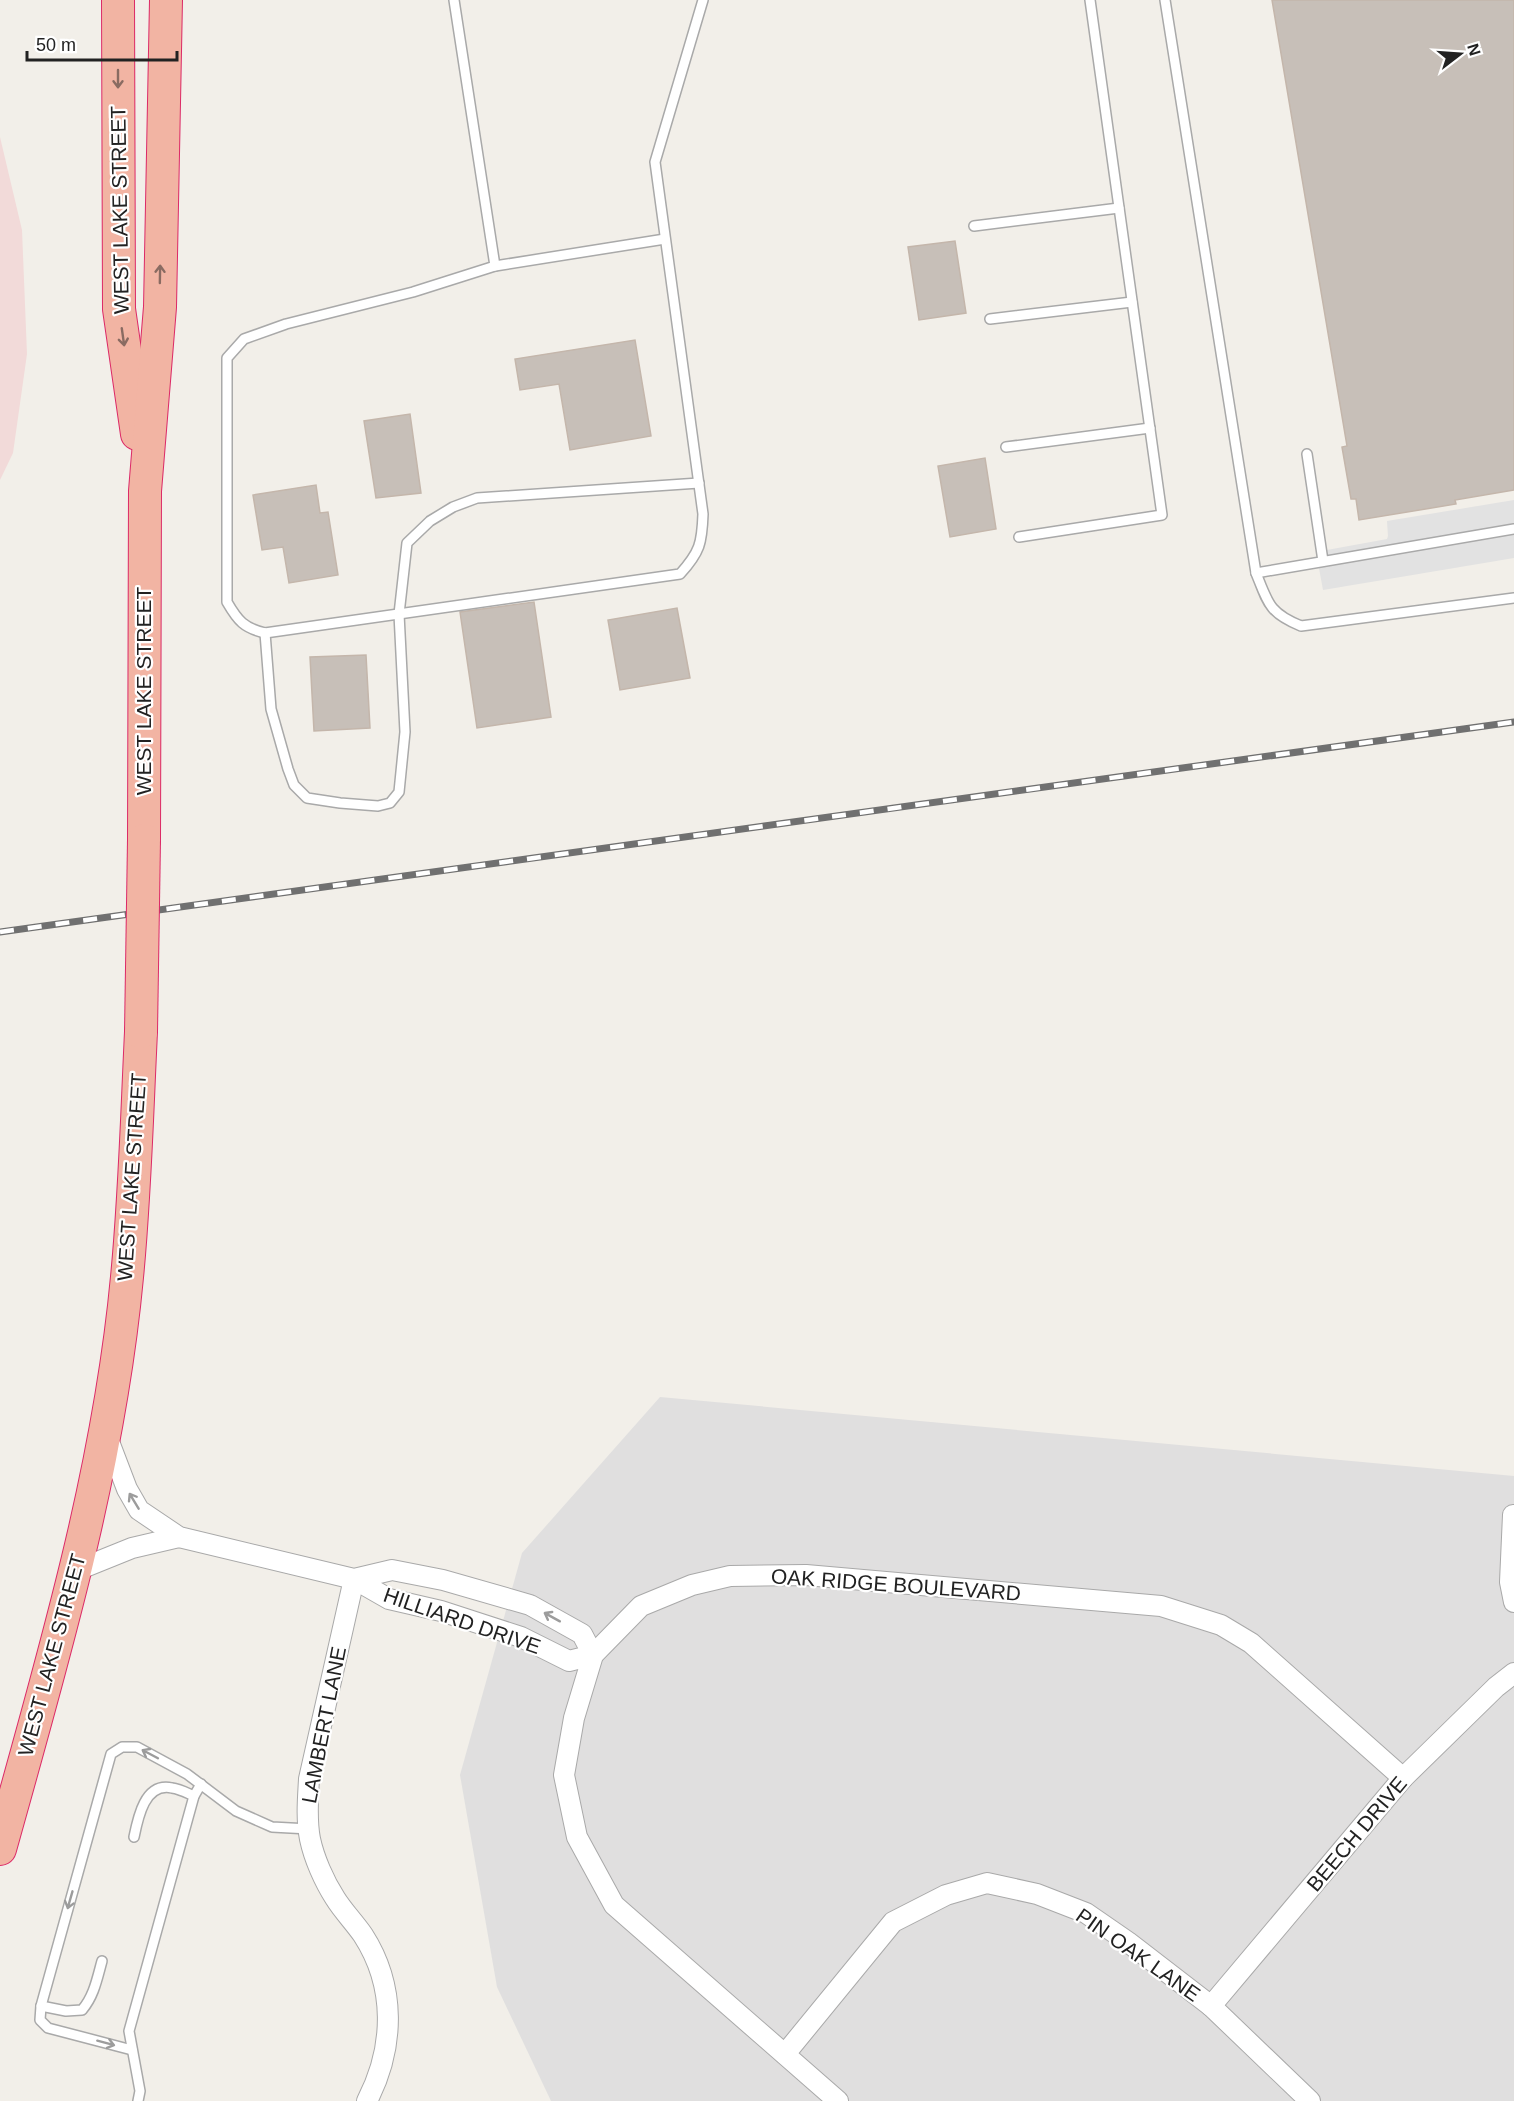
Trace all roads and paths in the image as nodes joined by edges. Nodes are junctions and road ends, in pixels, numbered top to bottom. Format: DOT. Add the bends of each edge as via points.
graph roads {
  1 [pos="118,0"];
  2 [pos="166,0"];
  3 [pos="454,0"];
  4 [pos="703,0"];
  5 [pos="1090,0"];
  6 [pos="1165,0"];
  7 [pos="1119,207"];
  8 [pos="974,226"];
  9 [pos="665,239"];
  10 [pos="495,266"];
  11 [pos="1132,302"];
  12 [pos="990,319"];
  13 [pos="1150,428"];
  14 [pos="1006,447"];
  15 [pos="1307,454"];
  16 [pos="699,483"];
  17 [pos="145,491"];
  18 [pos="1514,529"];
  19 [pos="1019,537"];
  20 [pos="1323,561"];
  21 [pos="1256,573"];
  22 [pos="1514,598"];
  23 [pos="399,614"];
  24 [pos="265,633"];
  25 [pos="104,1429"];
  26 [pos="1513,1515"];
  27 [pos="179,1537"];
  28 [pos="75,1571"];
  29 [pos="354,1579"];
  30 [pos="1514,1602"];
  31 [pos="593,1655"];
  32 [pos="1514,1673"];
  33 [pos="1403,1778"];
  34 [pos="201,1784"];
  35 [pos="194,1796"];
  36 [pos="309,1829"];
  37 [pos="134,1837"];
  38 [pos="0,1849"];
  39 [pos="102,1961"];
  40 [pos="41,2006"];
  41 [pos="1211,2006"];
  42 [pos="132,2050"];
  43 [pos="785,2054"];
  44 [pos="138,2101"];
  45 [pos="367,2101"];
  46 [pos="838,2101"];
  47 [pos="1310,2101"];
  1 -- 17 [label="highway, WEST LAKE STREET, one-way" via="119,309"];
  17 -- 2 [label="highway, WEST LAKE STREET, one-way" via="160,307"];
  3 -- 10 [label="lane"];
  4 -- 9 [label="lane" via="655,162"];
  5 -- 7 [label="lane"];
  6 -- 21 [label="lane"];
  7 -- 8 [label="lane"];
  7 -- 11 [label="lane"];
  9 -- 10 [label="lane"];
  9 -- 16 [label="lane"];
  10 -- 24 [label="lane" via="413,292 286,324 244,339 227,358 227,602 250,629"];
  11 -- 12 [label="lane"];
  11 -- 13 [label="lane"];
  13 -- 14 [label="lane"];
  13 -- 19 [label="lane" via="1162,515"];
  15 -- 20 [label="lane"];
  16 -- 23 [label="lane" via="477,498 453,507 430,521 407,543"];
  16 -- 23 [label="lane" via="702,540 693,560 680,574"];
  17 -- 25 [label="highway, WEST LAKE STREET, bridge" via="141,1032 127,1277"];
  18 -- 20 [label="lane"];
  20 -- 21 [label="lane"];
  21 -- 22 [label="lane" via="1269,606 1283,619 1301,626"];
  23 -- 24 [label="lane"];
  23 -- 24 [label="lane" via="405,732 399,792 390,803 378,806 307,798 294,785 271,709"];
  27 -- 25 [label="street, HILLIARD DRIVE, one-way" via="139,1510"];
  25 -- 28 [label="highway, WEST LAKE STREET"];
  26 -- 30 [label="street" via="1510,1582"];
  27 -- 28 [label="street, HILLIARD DRIVE" via="132,1548"];
  27 -- 29 [label="street, HILLIARD DRIVE"];
  28 -- 38 [label="highway, WEST LAKE STREET"];
  29 -- 31 [label="street, HILLIARD DRIVE" via="389,1599 521,1637 569,1661"];
  31 -- 29 [label="street, HILLIARD DRIVE, one-way" via="582,1634 530,1605 392,1570"];
  29 -- 36 [label="street, LAMBERT LANE" via="309,1779"];
  31 -- 33 [label="street, OAK RIDGE BOULEVARD" via="641,1606 692,1585 730,1576 806,1575 1161,1606 1221,1625 1251,1643"];
  31 -- 43 [label="street, OAK RIDGE BOULEVARD" via="574,1718 564,1775 577,1837 614,1905"];
  32 -- 33 [label="street, BEECH DRIVE"];
  33 -- 41 [label="street, BEECH DRIVE"];
  34 -- 35 [label="lane"];
  34 -- 36 [label="lane" via="236,1811 272,1827"];
  34 -- 40 [label="lane, one-way" via="137,1747 122,1747 111,1754"];
  35 -- 37 [label="lane" via="171,1787 157,1788 148,1795"];
  35 -- 42 [label="lane" via="129,2031"];
  36 -- 45 [label="street, LAMBERT LANE" via="319,1868 334,1897 363,1934 385,1984 389,2014 387,2047"];
  39 -- 40 [label="lane" via="90,2001 82,2010"];
  40 -- 42 [label="lane, one-way" via="40,2020 48,2028"];
  41 -- 43 [label="street, PIN OAK LANE" via="1086,1913 1037,1894 987,1883 946,1895 893,1922"];
  41 -- 47 [label="street, PIN OAK LANE"];
  42 -- 44 [label="lane" via="140,2091"];
  43 -- 46 [label="street, OAK RIDGE BOULEVARD"];
}
